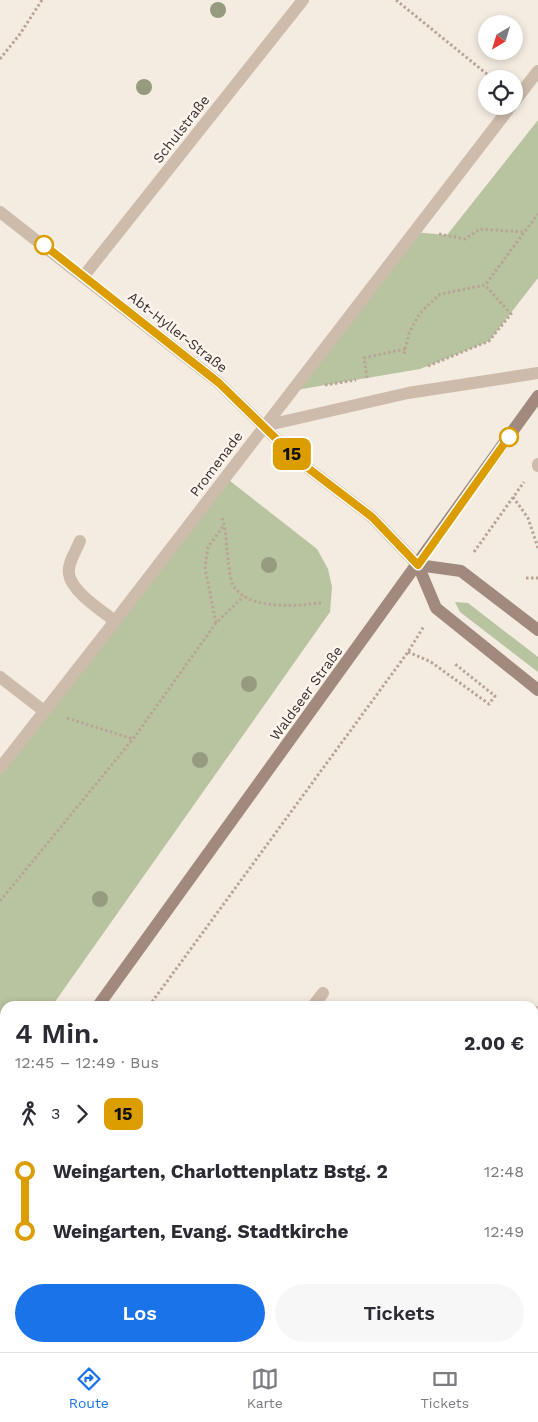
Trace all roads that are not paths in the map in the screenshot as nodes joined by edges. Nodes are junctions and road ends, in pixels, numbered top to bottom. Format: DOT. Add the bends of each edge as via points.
graph roads {
  1 [pos="303,0"];
  2 [pos="538,71"];
  3 [pos="523,90"];
  4 [pos="504,115"];
  5 [pos="0,212"];
  6 [pos="84,277"];
  7 [pos="538,373"];
  8 [pos="538,396"];
  9 [pos="264,426"];
  10 [pos="80,541"];
  11 [pos="418,565"];
  12 [pos="115,621"];
  13 [pos="538,630"];
  14 [pos="0,677"];
  15 [pos="538,690"];
  16 [pos="44,712"];
  17 [pos="0,768"];
  18 [pos="323,993"];
  19 [pos="102,1001"];
  20 [pos="317,1001"];
  1 -- 6 [label="street, Schulstraße"];
  2 -- 3 [label="street"];
  4 -- 9 [label="street, Promenade"];
  5 -- 6 [label="street, Abt-Hyller-Straße"];
  6 -- 9 [label="street, Abt-Hyller-Straße" via="219,383"];
  7 -- 9 [label="street" via="408,392"];
  8 -- 11 [label="main road, Waldseer Straße"];
  9 -- 11 [label="street, Abt-Hyller-Straße" via="300,462 372,517"];
  9 -- 12 [label="street, Promenade"];
  10 -- 12 [label="street" via="68,575 90,602"];
  11 -- 13 [label="main road" via="461,571"];
  11 -- 15 [label="main road, Abt-Hyller-Straße" via="436,608"];
  11 -- 19 [label="main road, Waldseer Straße"];
  12 -- 16 [label="street, Promenade"];
  14 -- 16 [label="street"];
  16 -- 17 [label="street, Promenade"];
  18 -- 20 [label="street"];
}
